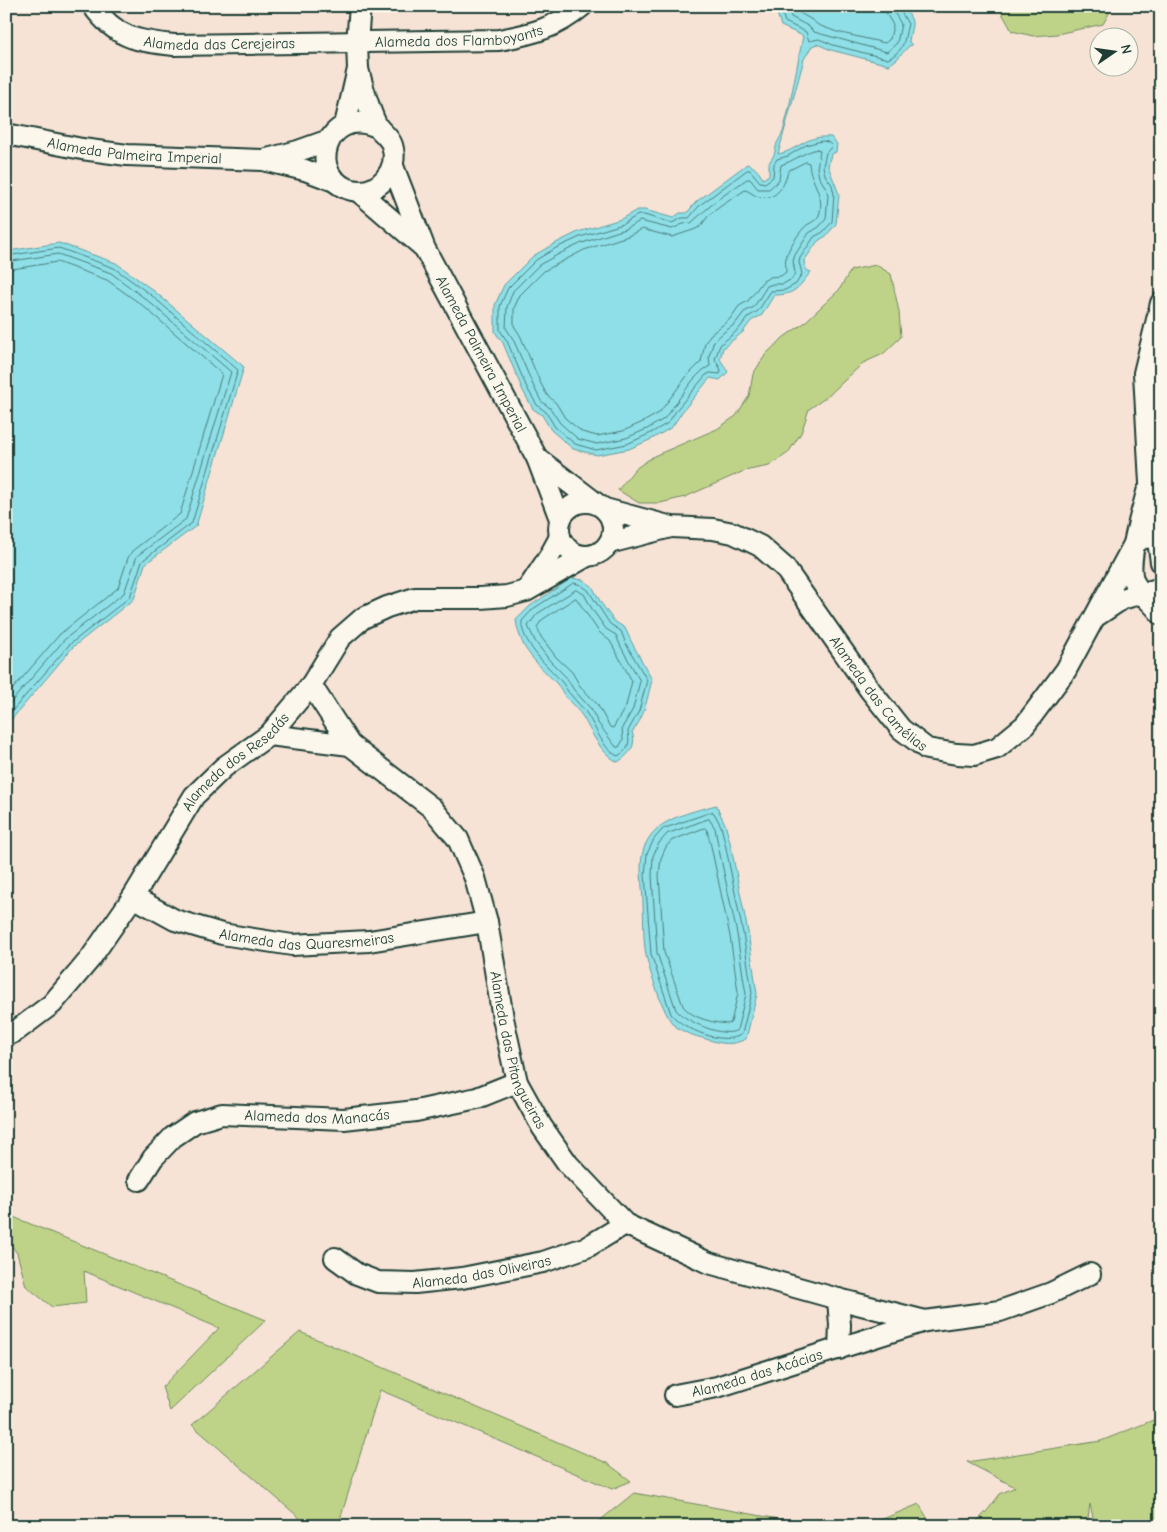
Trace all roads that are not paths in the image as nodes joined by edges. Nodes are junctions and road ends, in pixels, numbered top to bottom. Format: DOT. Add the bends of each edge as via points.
graph roads {
  1 [pos="93,6"];
  2 [pos="582,6"];
  3 [pos="360,7"];
  4 [pos="358,42"];
  5 [pos="358,69"];
  6 [pos="345,125"];
  7 [pos="377,127"];
  8 [pos="6,134"];
  9 [pos="329,140"];
  10 [pos="263,160"];
  11 [pos="393,166"];
  12 [pos="337,182"];
  13 [pos="358,191"];
  14 [pos="425,249"];
  15 [pos="1161,303"];
  16 [pos="537,458"];
  17 [pos="1150,483"];
  18 [pos="601,506"];
  19 [pos="672,527"];
  20 [pos="560,528"];
  21 [pos="1158,537"];
  22 [pos="610,542"];
  23 [pos="1134,544"];
  24 [pos="587,556"];
  25 [pos="1161,562"];
  26 [pos="526,591"];
  27 [pos="1152,591"];
  28 [pos="1161,614"];
  29 [pos="1096,616"];
  30 [pos="311,685"];
  31 [pos="269,735"];
  32 [pos="350,745"];
  33 [pos="133,897"];
  34 [pos="487,922"];
  35 [pos="6,1036"];
  36 [pos="517,1082"];
  37 [pos="139,1180"];
  38 [pos="625,1224"];
  39 [pos="335,1258"];
  40 [pos="1090,1274"];
  41 [pos="838,1299"];
  42 [pos="925,1321"];
  43 [pos="839,1349"];
  44 [pos="675,1395"];
  1 -- 4 [label="street, Alameda das Cerejeiras" via="103,21 120,33 153,43"];
  2 -- 4 [label="street, Alameda dos Flamboyants" via="561,22 540,31 508,38"];
  3 -- 4 [label="street"];
  4 -- 5 [label="street"];
  5 -- 6 [label="street"];
  5 -- 7 [label="street"];
  6 -- 7 [label="street" via="367,122"];
  6 -- 9 [label="street"];
  7 -- 11 [label="street" via="392,144"];
  8 -- 10 [label="street, Alameda Palmeira Imperial" via="126,155"];
  9 -- 10 [label="street"];
  9 -- 12 [label="street" via="326,162"];
  10 -- 12 [label="street" via="306,170"];
  11 -- 13 [label="street" via="380,185"];
  11 -- 14 [label="street"];
  12 -- 13 [label="street"];
  13 -- 14 [label="street"];
  14 -- 16 [label="street, Alameda Palmeira Imperial"];
  15 -- 17 [label="street" via="1144,373"];
  16 -- 18 [label="street"];
  16 -- 20 [label="street, Alameda Palmeira Imperial"];
  17 -- 21 [label="street"];
  17 -- 23 [label="street"];
  18 -- 19 [label="street"];
  18 -- 20 [label="street" via="588,502 571,506 565,512"];
  18 -- 22 [label="street" via="613,525"];
  19 -- 22 [label="street"];
  19 -- 29 [label="street, Alameda das Camélias" via="733,533 760,546 784,567 900,729 928,749 974,755 996,748 1025,725 1066,670"];
  20 -- 24 [label="street" via="564,545 578,555"];
  20 -- 26 [label="street" via="549,557"];
  21 -- 23 [label="street" via="1143,538"];
  21 -- 25 [label="street"];
  22 -- 24 [label="street" via="604,550"];
  23 -- 27 [label="street" via="1132,576 1135,584"];
  23 -- 29 [label="street, Alameda das Camélias"];
  24 -- 26 [label="street, Alameda dos Resedás"];
  26 -- 30 [label="street, Alameda dos Resedás" via="480,598 415,598 387,607 363,618 340,638"];
  27 -- 28 [label="street"];
  27 -- 29 [label="street" via="1122,598"];
  30 -- 31 [label="street, Alameda dos Resedás"];
  30 -- 32 [label="street, Alameda das Pitangueiras"];
  31 -- 32 [label="street"];
  31 -- 33 [label="street, Alameda dos Resedás" via="224,768 194,796"];
  32 -- 34 [label="street, Alameda das Pitangueiras" via="432,808 458,839"];
  33 -- 34 [label="street, Alameda das Quaresmeiras" via="175,920 222,934 292,945 369,941"];
  33 -- 35 [label="street, Alameda dos Resedás" via="90,959 52,1004"];
  34 -- 36 [label="street, Alameda das Pitangueiras"];
  36 -- 37 [label="street, Alameda dos Manacás" via="477,1098 416,1112 344,1118 222,1114 195,1122 173,1137 153,1158"];
  36 -- 38 [label="street, Alameda das Pitangueiras" via="568,1164"];
  38 -- 39 [label="street, Alameda das Oliveiras" via="587,1247 543,1262 462,1278 415,1283 378,1282 357,1274"];
  38 -- 41 [label="street, Alameda das Pitangueiras" via="709,1262"];
  40 -- 42 [label="street" via="1000,1312"];
  41 -- 42 [label="street, Alameda das Pitangueiras"];
  41 -- 43 [label="street"];
  42 -- 43 [label="street, Alameda das Acácias"];
  43 -- 44 [label="street, Alameda das Acácias" via="717,1387"];
}
